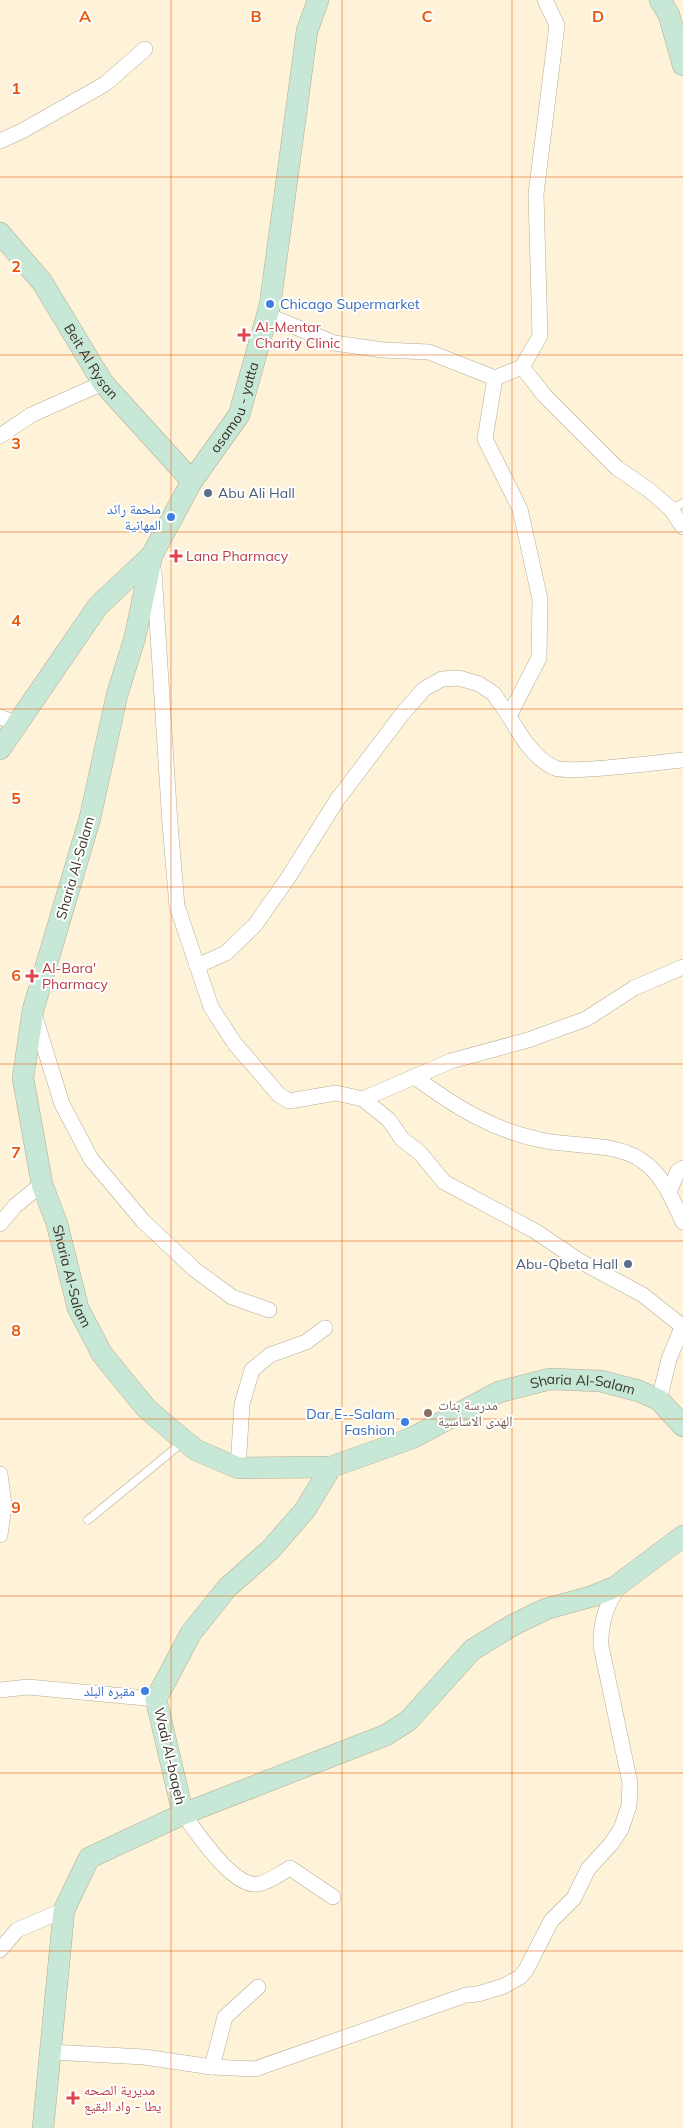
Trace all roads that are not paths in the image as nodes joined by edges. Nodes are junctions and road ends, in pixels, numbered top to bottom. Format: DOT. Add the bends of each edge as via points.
graph roads {
  1 [pos="318,0"];
  2 [pos="545,0"];
  3 [pos="660,0"];
  4 [pos="146,49"];
  5 [pos="683,65"];
  6 [pos="0,141"];
  7 [pos="0,233"];
  8 [pos="267,315"];
  9 [pos="522,367"];
  10 [pos="495,378"];
  11 [pos="103,383"];
  12 [pos="0,436"];
  13 [pos="192,481"];
  14 [pos="677,506"];
  15 [pos="683,527"];
  16 [pos="152,555"];
  17 [pos="509,716"];
  18 [pos="9,720"];
  19 [pos="0,750"];
  20 [pos="683,760"];
  21 [pos="197,966"];
  22 [pos="683,968"];
  23 [pos="33,1010"];
  24 [pos="416,1078"];
  25 [pos="363,1099"];
  26 [pos="683,1168"];
  27 [pos="42,1184"];
  28 [pos="668,1192"];
  29 [pos="683,1222"];
  30 [pos="0,1224"];
  31 [pos="269,1310"];
  32 [pos="682,1326"];
  33 [pos="325,1328"];
  34 [pos="659,1400"];
  35 [pos="683,1426"];
  36 [pos="184,1441"];
  37 [pos="331,1467"];
  38 [pos="238,1468"];
  39 [pos="0,1474"];
  40 [pos="88,1520"];
  41 [pos="0,1535"];
  42 [pos="683,1536"];
  43 [pos="621,1584"];
  44 [pos="0,1690"];
  45 [pos="156,1699"];
  46 [pos="183,1814"];
  47 [pos="333,1897"];
  48 [pos="64,1910"];
  49 [pos="0,1950"];
  50 [pos="258,1987"];
  51 [pos="50,2052"];
  52 [pos="212,2067"];
  53 [pos="43,2128"];
  1 -- 8 [label="main road, asamou - yatta" via="307,31"];
  2 -- 9 [label="street" via="557,26 536,194 540,336"];
  3 -- 5 [label="main road" via="669,15"];
  4 -- 6 [label="street" via="105,84"];
  7 -- 11 [label="main road, Beit Al Rysan" via="42,282"];
  8 -- 10 [label="street" via="334,343 429,352"];
  8 -- 13 [label="main road, asamou - yatta" via="239,416"];
  9 -- 10 [label="street"];
  9 -- 14 [label="street" via="545,396 617,468"];
  10 -- 17 [label="street" via="485,439 520,509 540,599 539,658"];
  11 -- 12 [label="street" via="31,415"];
  11 -- 13 [label="main road, Beit Al Rysan"];
  13 -- 16 [label="main road, asamou - yatta"];
  14 -- 15 [label="street"];
  16 -- 18 [label="main road, asamou - yatta" via="98,606"];
  16 -- 21 [label="street" via="177,906"];
  16 -- 23 [label="main road, Sharia Al-Salam" via="135,638 116,695 90,818"];
  17 -- 20 [label="street" via="521,738 556,768 582,769"];
  17 -- 21 [label="street" via="493,694 472,682 459,678 442,679 424,689 337,800 255,925 226,953"];
  18 -- 19 [label="main road, asamou - yatta"];
  21 -- 25 [label="street" via="211,1007 230,1038 279,1095 289,1101 336,1093"];
  22 -- 24 [label="street" via="634,988 586,1019 528,1040 451,1061"];
  23 -- 27 [label="main road, Sharia Al-Salam" via="23,1078"];
  23 -- 31 [label="street" via="62,1104 92,1159 143,1221 194,1269 232,1297"];
  24 -- 25 [label="street"];
  24 -- 28 [label="street" via="454,1106 496,1126 540,1140 629,1153 650,1166"];
  25 -- 32 [label="street" via="389,1120 402,1139 420,1153 444,1182 534,1230 578,1260 643,1295"];
  26 -- 28 [label="street" via="678,1171"];
  27 -- 30 [label="street" via="15,1206"];
  27 -- 36 [label="main road, Sharia Al-Salam" via="57,1224 78,1308 102,1354 146,1408"];
  28 -- 29 [label="street"];
  32 -- 34 [label="street" via="669,1359"];
  33 -- 38 [label="street" via="306,1342 270,1355 252,1370 242,1404"];
  34 -- 35 [label="main road, Sharia Al-Salam"];
  34 -- 37 [label="main road, Sharia Al-Salam" via="601,1381 550,1379 498,1392 412,1438"];
  36 -- 38 [label="main road, Sharia Al-Salam" via="196,1450"];
  36 -- 40 [label="lane"];
  37 -- 38 [label="main road, Sharia Al-Salam"];
  37 -- 45 [label="main road, Wadi Al-baqeh" via="305,1510 271,1549 226,1588 191,1633"];
  39 -- 41 [label="street" via="4,1505"];
  42 -- 43 [label="main road"];
  43 -- 46 [label="main road" via="604,1593 564,1603 528,1617 472,1650 408,1721 386,1735"];
  43 -- 52 [label="street" via="605,1611 601,1646 630,1783 626,1818 611,1844 588,1869 574,1898 551,1921 526,1970 515,1980 497,1988 466,1995 255,2068"];
  44 -- 45 [label="street" via="28,1687"];
  45 -- 46 [label="main road, Wadi Al-baqeh"];
  46 -- 47 [label="street" via="219,1861 246,1883 259,1884 290,1868"];
  46 -- 48 [label="main road, Wadi Al-baqeh" via="89,1858"];
  48 -- 49 [label="street" via="17,1930"];
  48 -- 51 [label="main road, Wadi Al-baqeh"];
  50 -- 52 [label="street" via="225,2017"];
  51 -- 52 [label="street" via="144,2058"];
  51 -- 53 [label="main road, Wadi Al-baqeh"];
}
